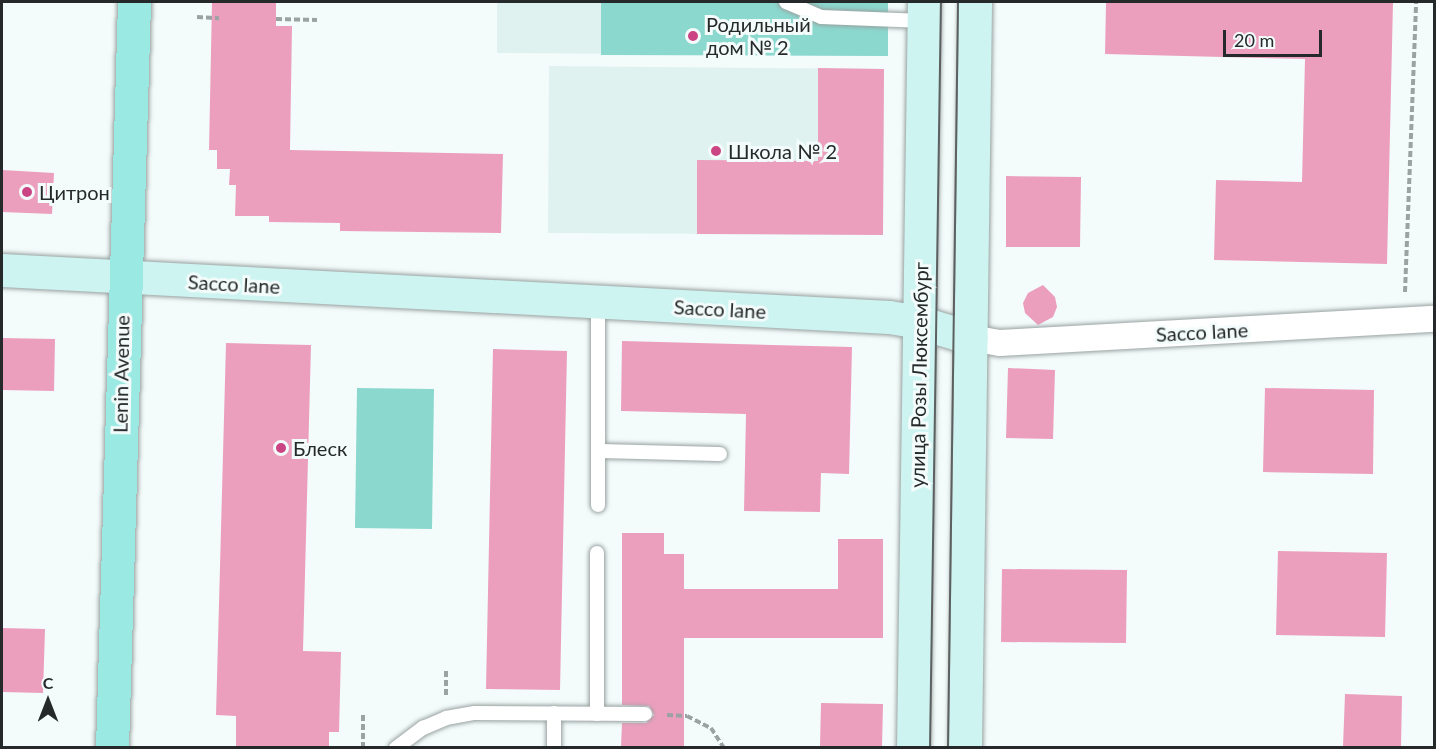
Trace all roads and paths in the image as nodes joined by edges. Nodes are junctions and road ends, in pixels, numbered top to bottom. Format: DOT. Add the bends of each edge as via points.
graph roads {
  1 [pos="134,2"];
  2 [pos="786,2"];
  3 [pos="975,2"];
  4 [pos="1416,2"];
  5 [pos="924,11"];
  6 [pos="197,17"];
  7 [pos="219,18"];
  8 [pos="276,19"];
  9 [pos="317,20"];
  10 [pos="2,270"];
  11 [pos="123,278"];
  12 [pos="598,303"];
  13 [pos="1434,320"];
  14 [pos="1404,321"];
  15 [pos="919,322"];
  16 [pos="971,338"];
  17 [pos="598,451"];
  18 [pos="720,454"];
  19 [pos="598,505"];
  20 [pos="597,553"];
  21 [pos="363,712"];
  22 [pos="554,713"];
  23 [pos="597,714"];
  24 [pos="645,714"];
  25 [pos="112,747"];
  26 [pos="363,747"];
  27 [pos="396,747"];
  28 [pos="554,747"];
  29 [pos="724,747"];
  30 [pos="913,747"];
  31 [pos="965,747"];
  1 -- 11 [label="main road, Lenin Avenue"];
  2 -- 5 [label="lane" via="821,17"];
  3 -- 16 [label="main road"];
  4 -- 14 [label="path"];
  5 -- 15 [label="main road, улица Розы Люксембург"];
  6 -- 7 [label="path"];
  8 -- 9 [label="path"];
  10 -- 11 [label="main road, Sacco lane"];
  11 -- 12 [label="main road, Sacco lane"];
  11 -- 25 [label="main road, Lenin Avenue"];
  12 -- 15 [label="main road, Sacco lane"];
  12 -- 17 [label="lane"];
  13 -- 14 [label="street, Sacco lane"];
  14 -- 16 [label="street, Sacco lane" via="1000,343"];
  15 -- 16 [label="main road, Sacco lane"];
  15 -- 30 [label="main road, улица Розы Люксембург"];
  16 -- 31 [label="main road"];
  17 -- 18 [label="lane"];
  17 -- 19 [label="lane"];
  20 -- 23 [label="lane"];
  21 -- 26 [label="path"];
  22 -- 23 [label="lane"];
  22 -- 27 [label="lane" via="475,712 446,718"];
  22 -- 28 [label="lane"];
  23 -- 24 [label="lane"];
  24 -- 29 [label="path" via="687,716 711,728"];
}
